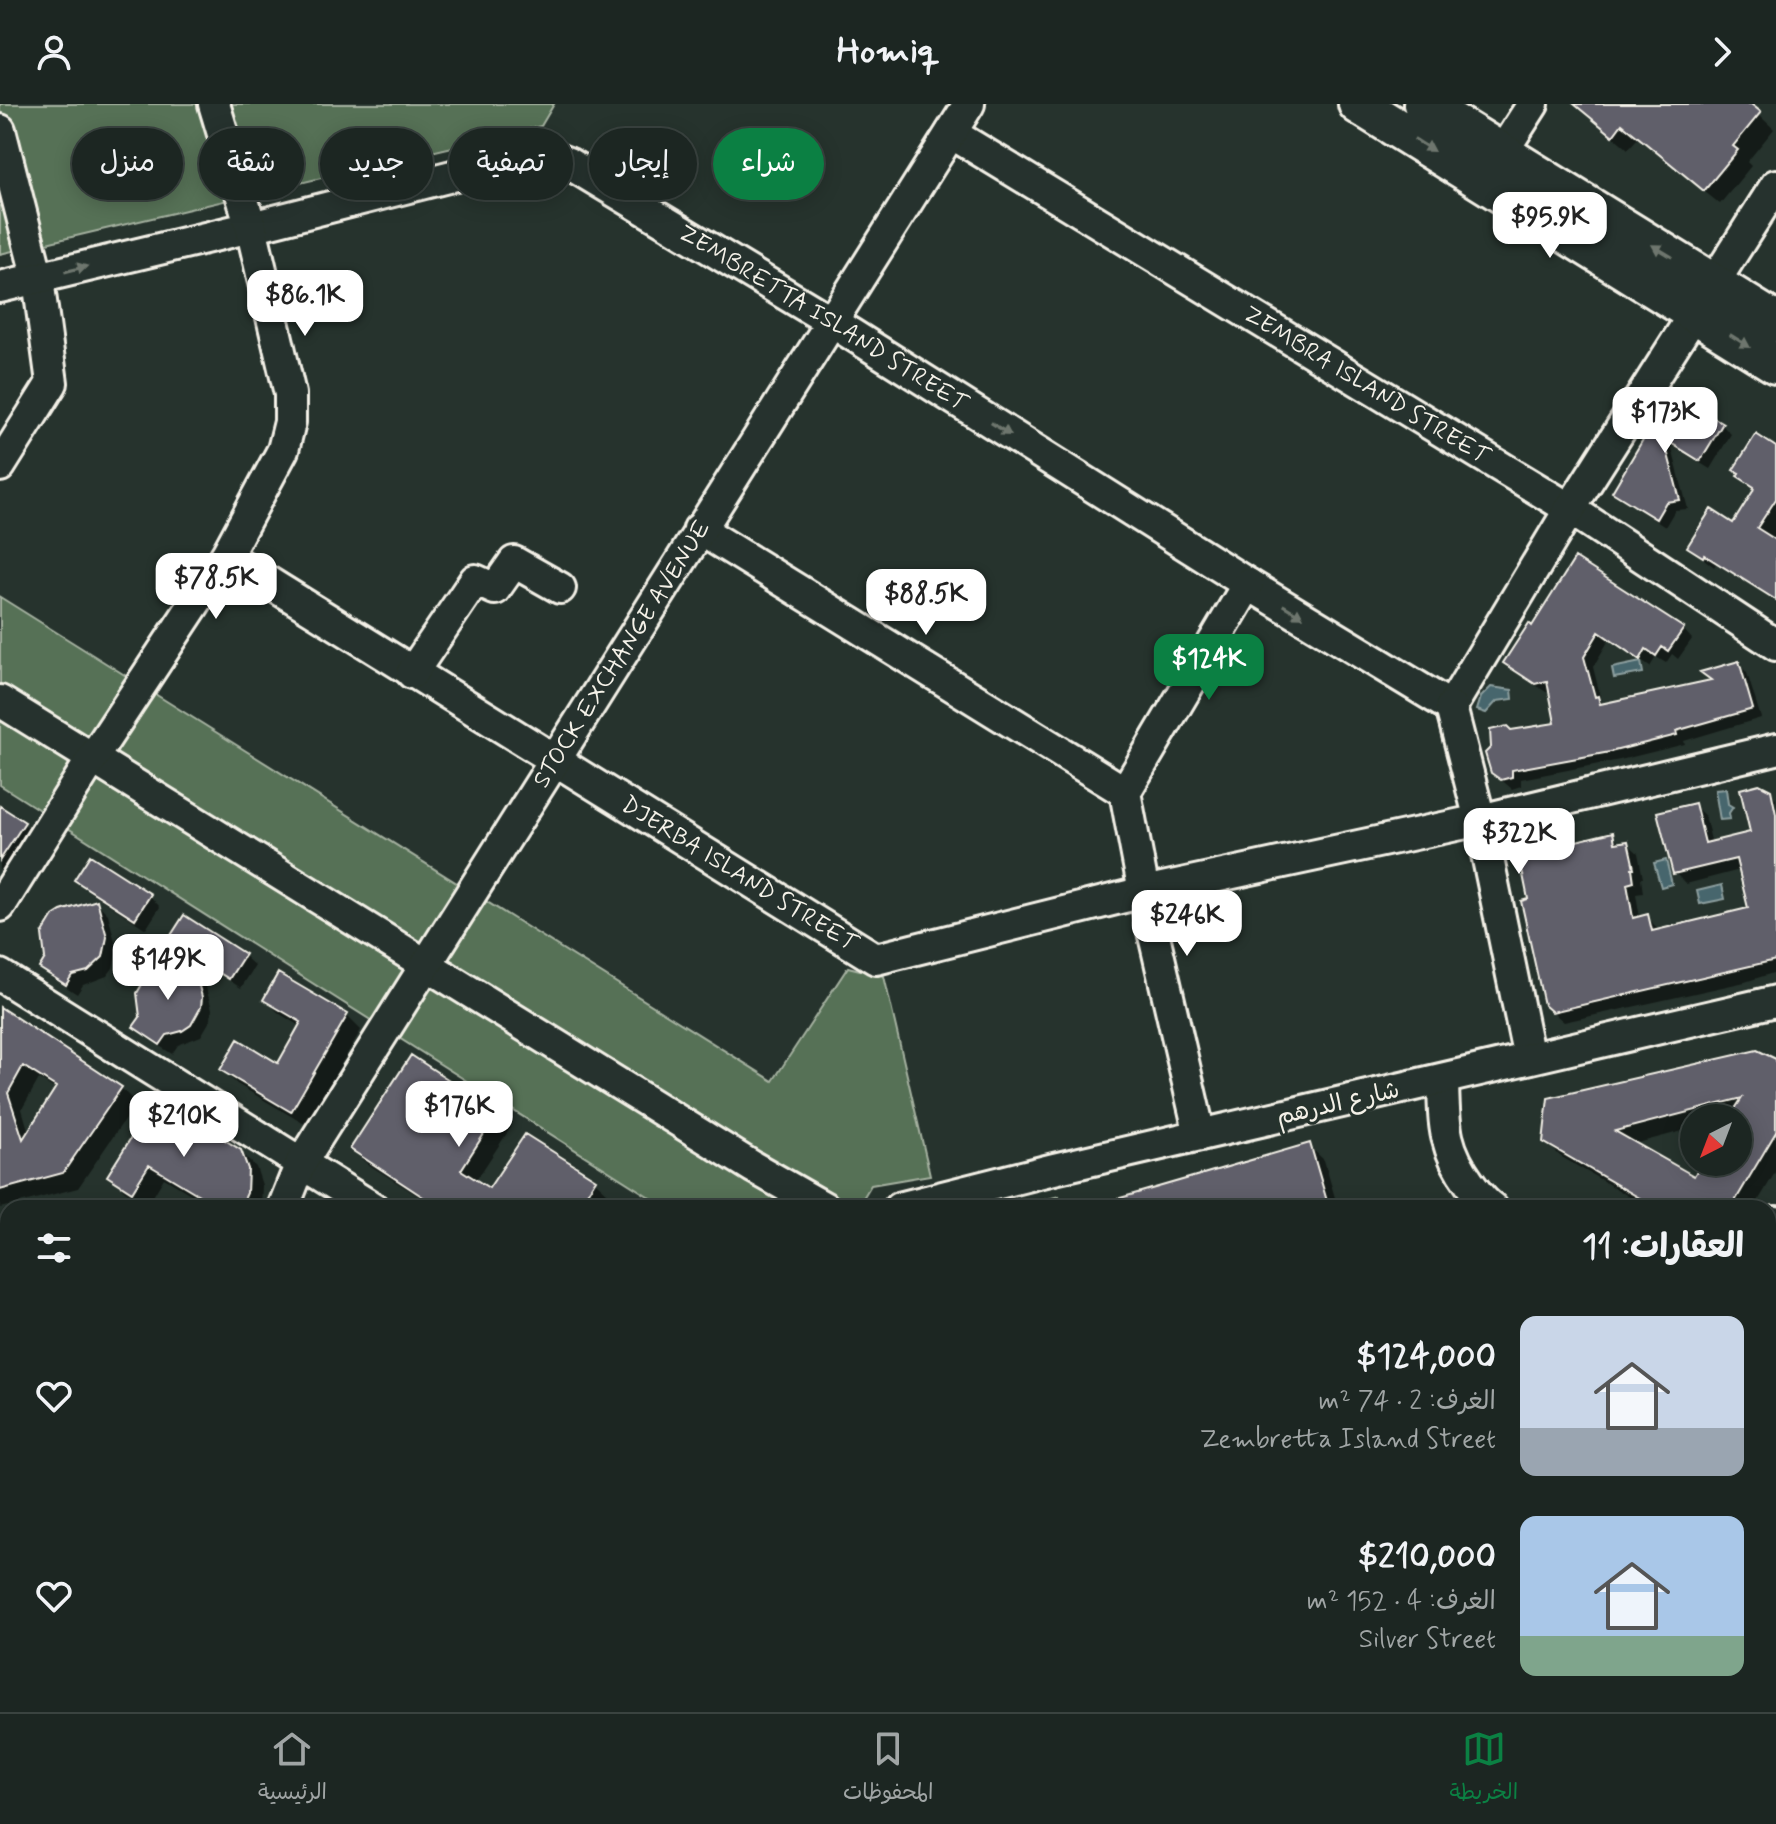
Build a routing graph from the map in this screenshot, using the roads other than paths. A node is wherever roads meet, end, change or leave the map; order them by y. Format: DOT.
graph roads {
  1 [pos="214,104"];
  2 [pos="969,104"];
  3 [pos="1358,104"];
  4 [pos="1423,104"];
  5 [pos="1533,104"];
  6 [pos="0,130"];
  7 [pos="951,133"];
  8 [pos="1501,154"];
  9 [pos="1776,185"];
  10 [pos="251,227"];
  11 [pos="38,279"];
  12 [pos="0,287"];
  13 [pos="1704,298"];
  14 [pos="832,322"];
  15 [pos="1776,322"];
  16 [pos="1776,364"];
  17 [pos="0,466"];
  18 [pos="1570,509"];
  19 [pos="699,529"];
  20 [pos="226,556"];
  21 [pos="1248,584"];
  22 [pos="560,588"];
  23 [pos="1776,645"];
  24 [pos="412,673"];
  25 [pos="0,701"];
  26 [pos="1451,707"];
  27 [pos="1776,749"];
  28 [pos="92,759"];
  29 [pos="553,761"];
  30 [pos="1125,792"];
  31 [pos="1480,820"];
  32 [pos="1144,892"];
  33 [pos="0,906"];
  34 [pos="426,965"];
  35 [pos="0,975"];
  36 [pos="1776,1001"];
  37 [pos="1529,1058"];
  38 [pos="1443,1080"];
  39 [pos="1200,1135"];
  40 [pos="301,1163"];
  41 [pos="286,1200"];
  42 [pos="360,1200"];
  43 [pos="811,1200"];
  44 [pos="949,1200"];
  45 [pos="1483,1200"];
  1 -- 10 [label="street"];
  2 -- 7 [label="street, STOCK EXCHANGE AVENUE"];
  3 -- 13 [label="main road, one-way"];
  4 -- 8 [label="main road"];
  5 -- 8 [label="street"];
  6 -- 11 [label="street"];
  7 -- 14 [label="street, STOCK EXCHANGE AVENUE"];
  7 -- 18 [label="street, ZEMBRA ISLAND STREET"];
  13 -- 8 [label="main road, one-way"];
  9 -- 13 [label="street"];
  11 -- 10 [label="street, ZEMBRETTA ISLAND STREET, one-way"];
  10 -- 14 [label="street, ZEMBRETTA ISLAND STREET"];
  10 -- 20 [label="street"];
  11 -- 12 [label="street, ZEMBRETTA ISLAND STREET"];
  11 -- 17 [label="street"];
  13 -- 15 [label="main road"];
  13 -- 16 [label="main road, one-way"];
  13 -- 18 [label="street"];
  14 -- 19 [label="street, STOCK EXCHANGE AVENUE"];
  14 -- 21 [label="street, ZEMBRETTA ISLAND STREET, one-way"];
  18 -- 23 [label="street, ZEMBRA ISLAND STREET"];
  18 -- 26 [label="street"];
  19 -- 29 [label="street, STOCK EXCHANGE AVENUE"];
  19 -- 30 [label="street"];
  20 -- 24 [label="street, DJERBA ISLAND STREET"];
  20 -- 28 [label="street"];
  21 -- 26 [label="street, ZEMBRETTA ISLAND STREET, one-way"];
  21 -- 30 [label="street"];
  22 -- 24 [label="street"];
  24 -- 29 [label="street, DJERBA ISLAND STREET"];
  25 -- 28 [label="street"];
  26 -- 31 [label="street"];
  27 -- 31 [label="street, DJERBA ISLAND STREET"];
  28 -- 33 [label="street"];
  28 -- 34 [label="street"];
  29 -- 32 [label="street, DJERBA ISLAND STREET"];
  29 -- 34 [label="street, STOCK EXCHANGE AVENUE"];
  30 -- 32 [label="street"];
  31 -- 32 [label="street, DJERBA ISLAND STREET"];
  31 -- 37 [label="street"];
  32 -- 39 [label="street"];
  34 -- 40 [label="street, STOCK EXCHANGE AVENUE"];
  34 -- 43 [label="street"];
  35 -- 40 [label="street"];
  36 -- 37 [label="street, شارع الدرهم"];
  37 -- 38 [label="street, شارع الدرهم"];
  38 -- 39 [label="street, شارع الدرهم"];
  38 -- 45 [label="street"];
  39 -- 44 [label="street, شارع الدرهم"];
  40 -- 41 [label="street, STOCK EXCHANGE AVENUE"];
  40 -- 42 [label="street"];
}
